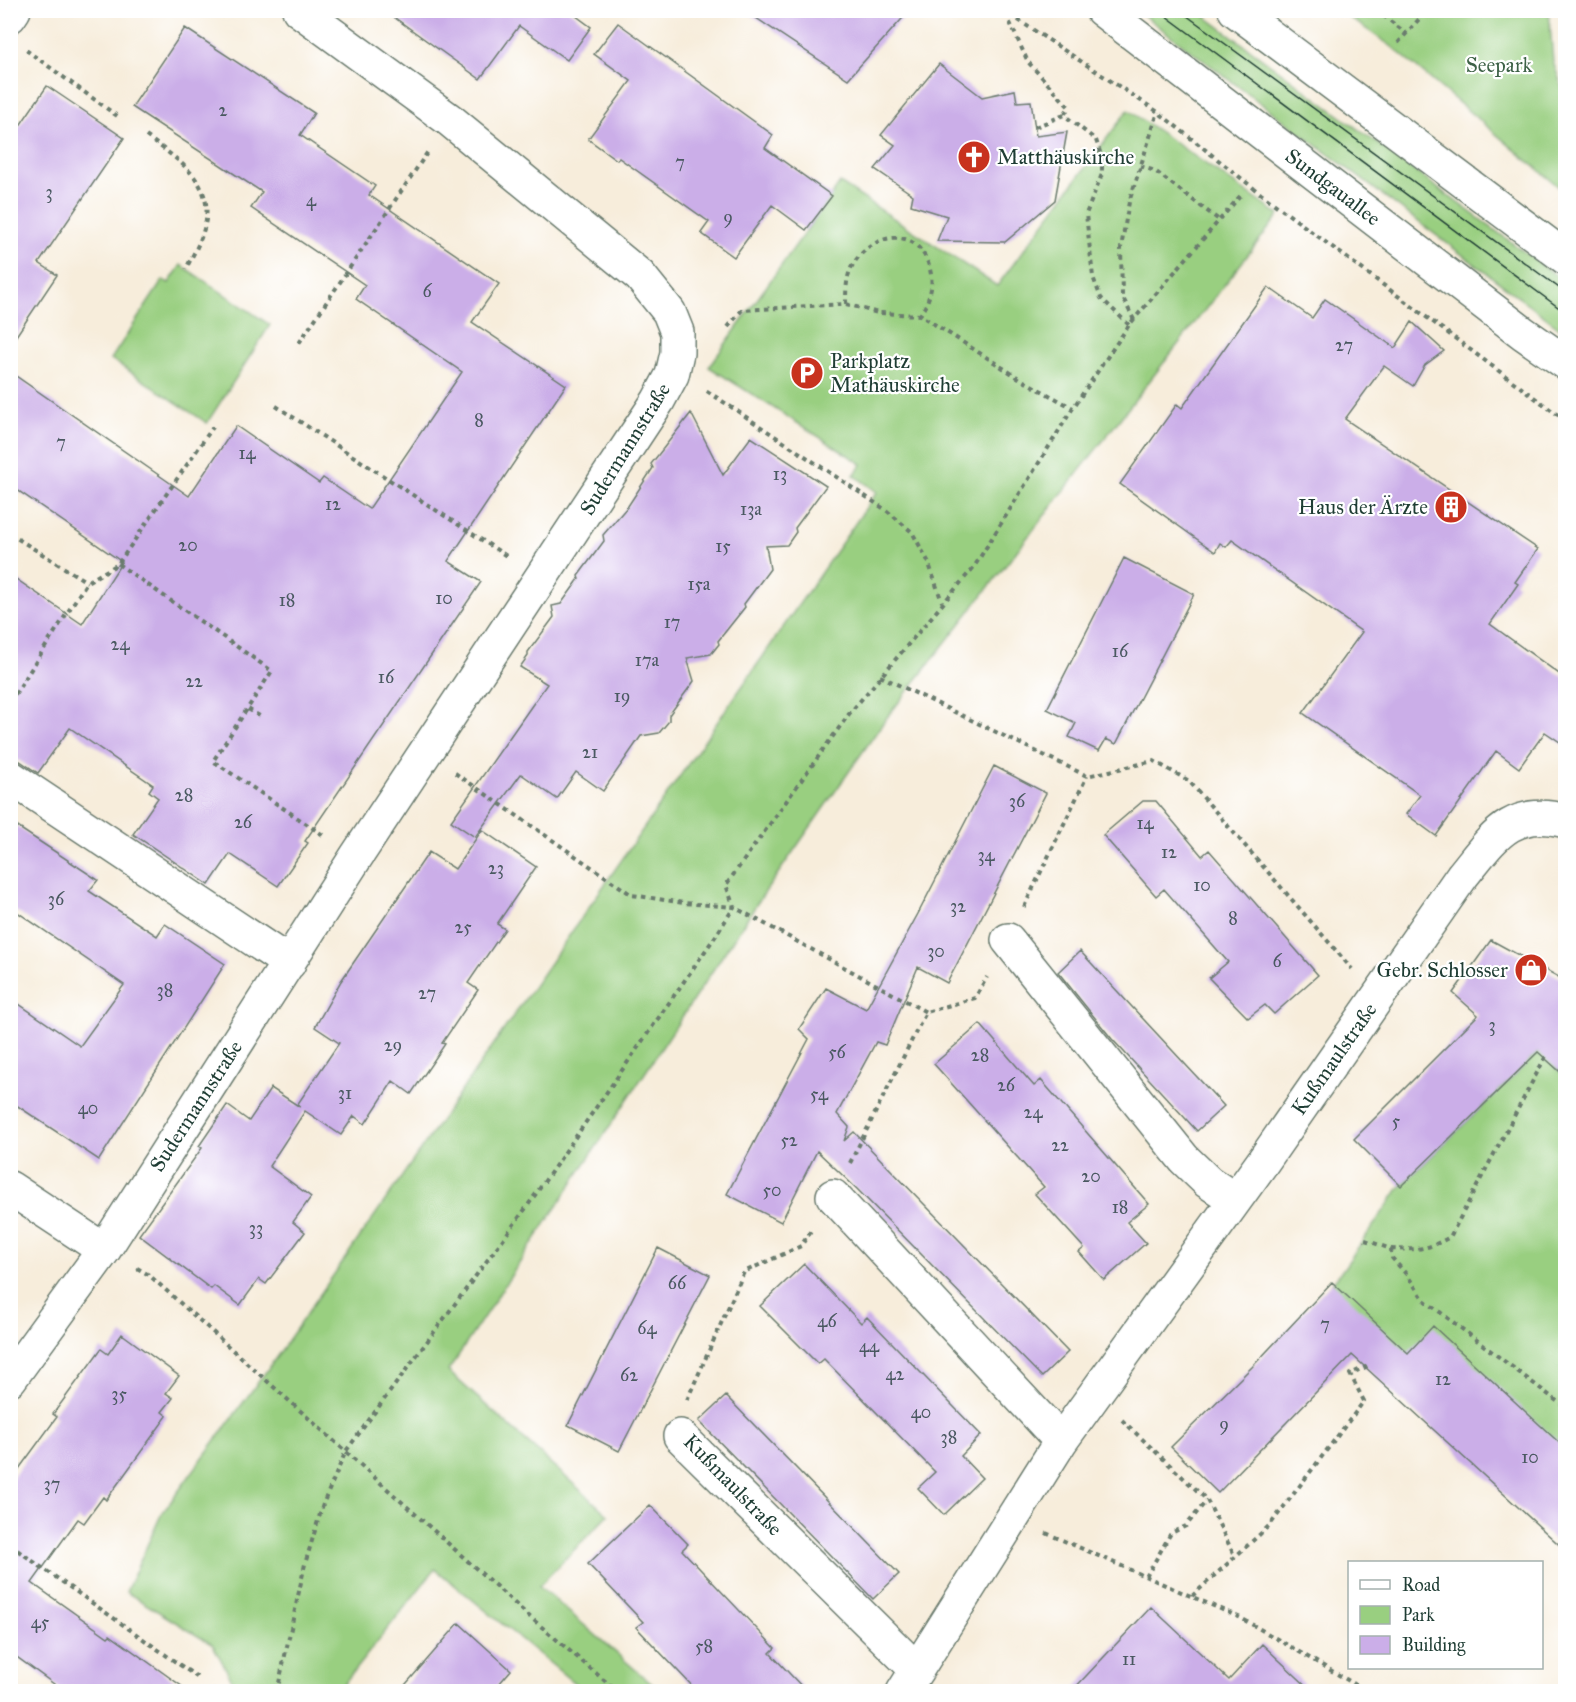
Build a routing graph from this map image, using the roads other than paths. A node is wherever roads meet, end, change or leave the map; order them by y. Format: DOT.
graph roads {
  1 [pos="14,10"];
  2 [pos="299,10"];
  3 [pos="1102,10"];
  4 [pos="1235,10"];
  5 [pos="15,31"];
  6 [pos="1566,258"];
  7 [pos="1566,363"];
  8 [pos="10,777"];
  9 [pos="1566,821"];
  10 [pos="1008,940"];
  11 [pos="289,963"];
  12 [pos="10,1188"];
  13 [pos="833,1196"];
  14 [pos="1234,1199"];
  15 [pos="104,1250"];
  16 [pos="10,1379"];
  17 [pos="680,1436"];
  18 [pos="1061,1441"];
  19 [pos="910,1681"];
  1 -- 5 [label="street"];
  2 -- 11 [label="street, Sudermannstraße"];
  3 -- 7 [label="street, Sundgauallee"];
  4 -- 6 [label="street"];
  8 -- 11 [label="street"];
  9 -- 14 [label="street, Kußmaulstraße"];
  10 -- 14 [label="street"];
  11 -- 15 [label="street, Sudermannstraße"];
  12 -- 15 [label="street"];
  13 -- 18 [label="street"];
  14 -- 18 [label="street, Kußmaulstraße"];
  15 -- 16 [label="street, Sudermannstraße"];
  17 -- 19 [label="street, Kußmaulstraße"];
  18 -- 19 [label="street, Kußmaulstraße"];
}
